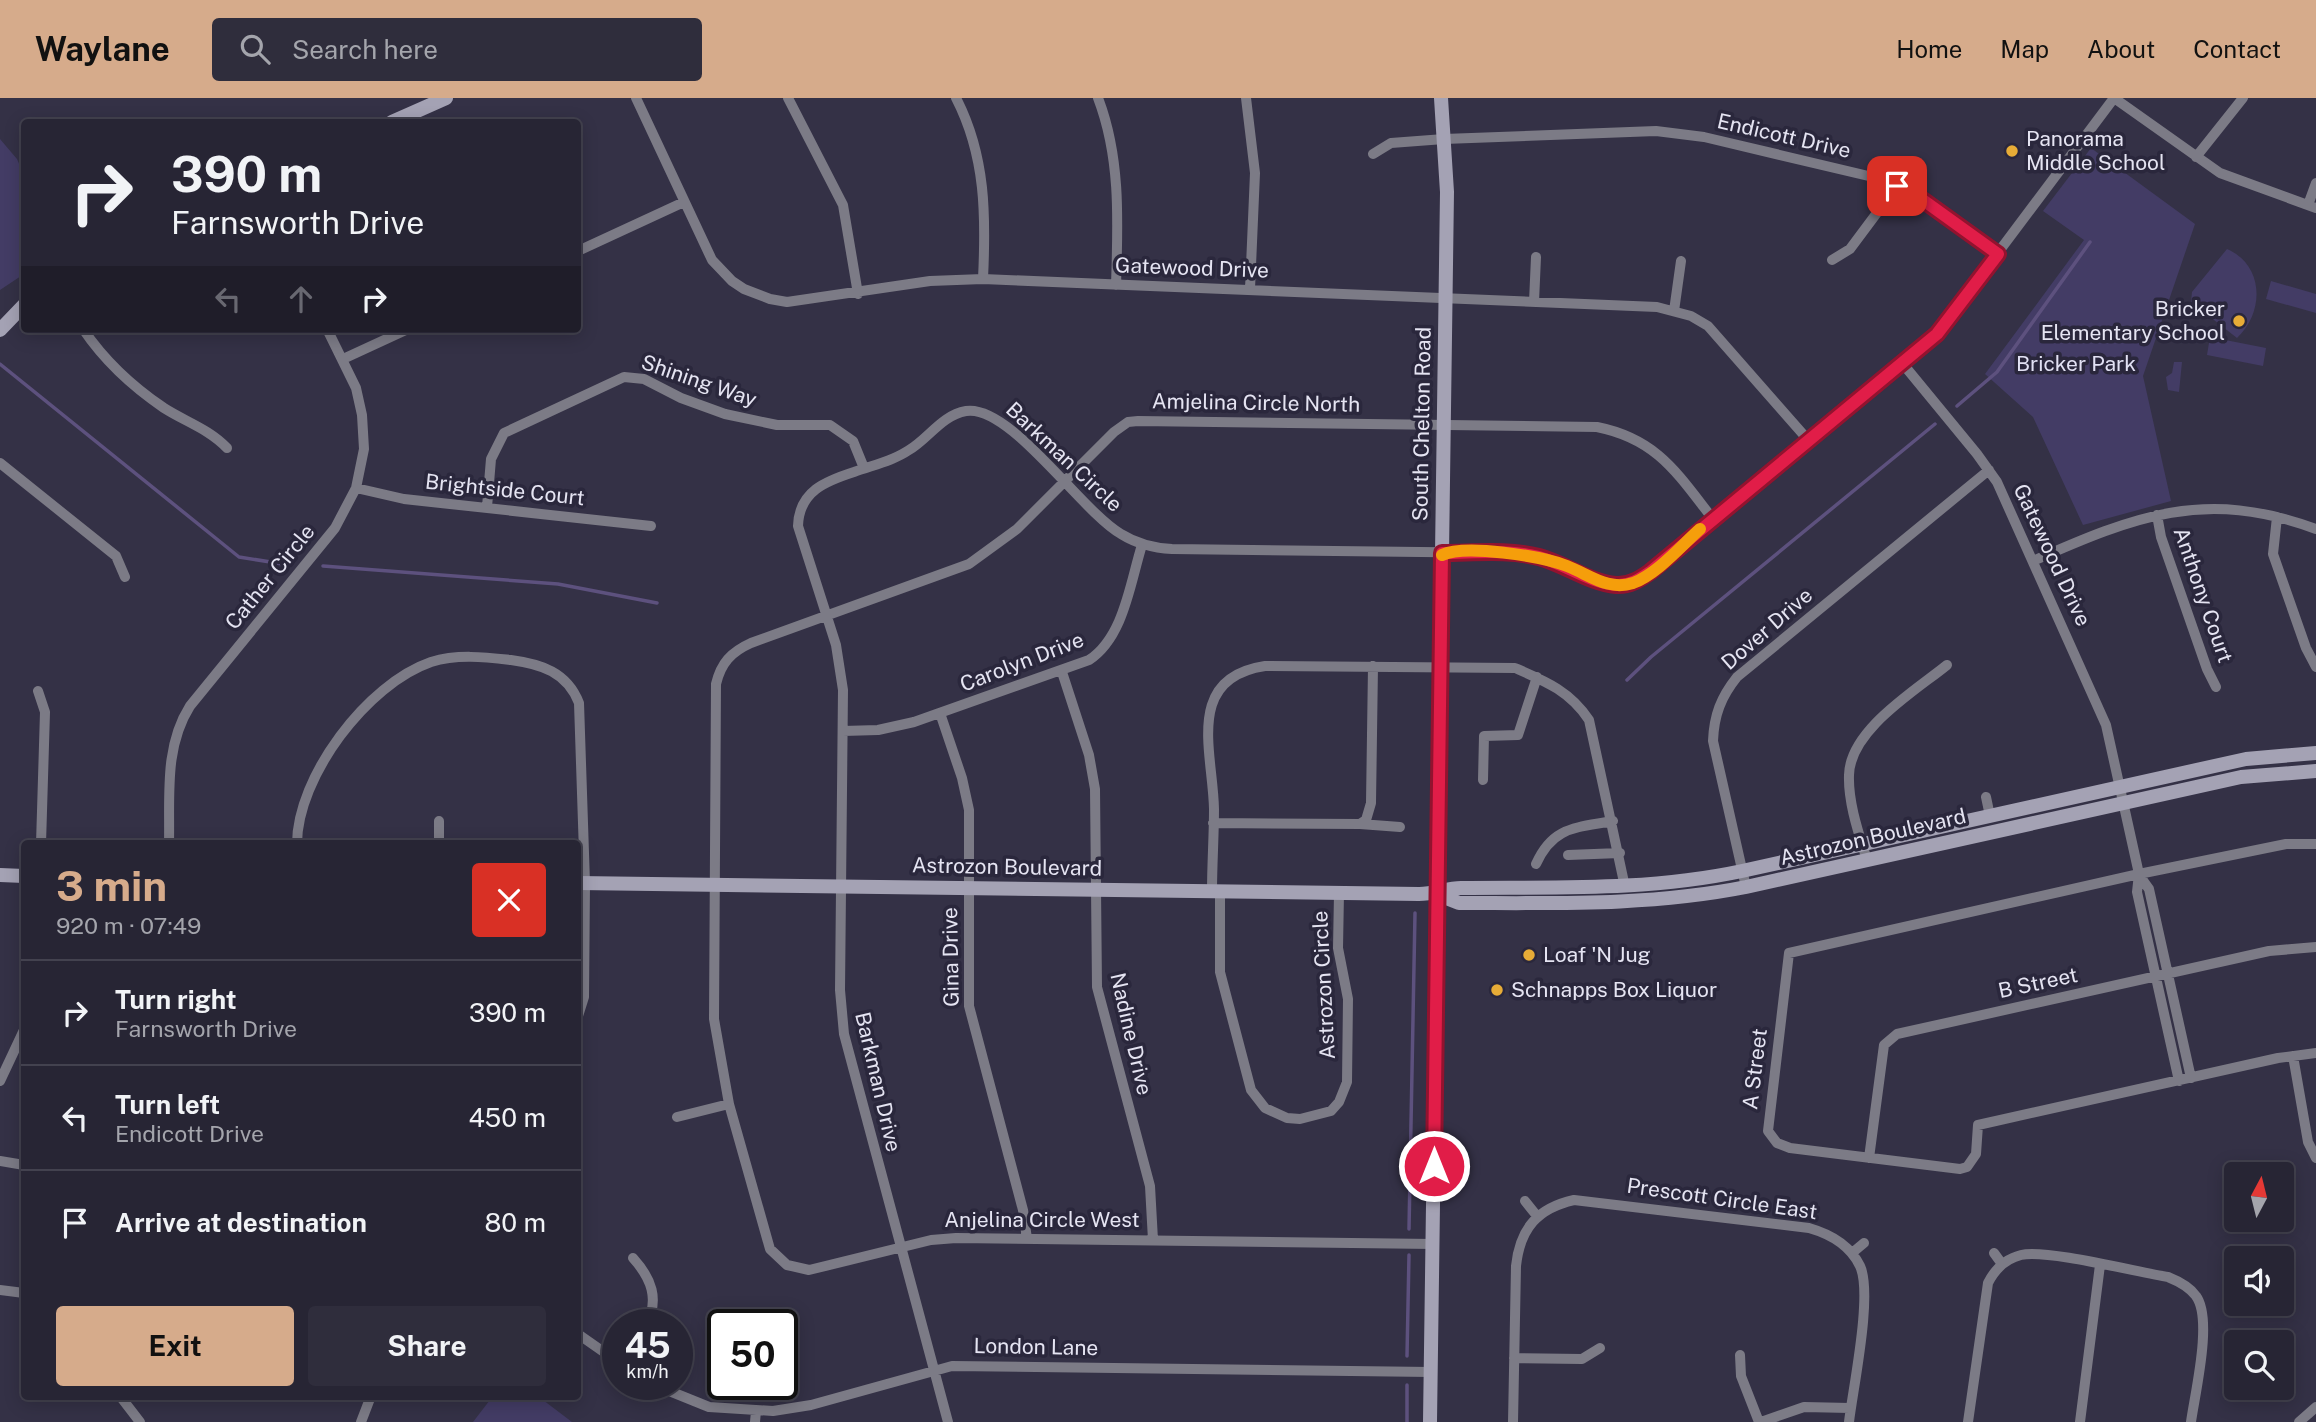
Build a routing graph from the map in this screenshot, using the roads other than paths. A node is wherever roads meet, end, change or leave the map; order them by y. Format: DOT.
graph roads {
  1 [pos="446,98"];
  2 [pos="636,98"];
  3 [pos="788,98"];
  4 [pos="956,98"];
  5 [pos="1098,98"];
  6 [pos="1246,98"];
  7 [pos="1441,98"];
  8 [pos="2115,98"];
  9 [pos="2243,98"];
  10 [pos="399,119"];
  11 [pos="1444,139"];
  12 [pos="1373,154"];
  13 [pos="2196,158"];
  14 [pos="2316,183"];
  15 [pos="1897,186"];
  16 [pos="684,202"];
  17 [pos="2312,206"];
  18 [pos="581,250"];
  19 [pos="1998,254"];
  20 [pos="1536,257"];
  21 [pos="1832,260"];
  22 [pos="1681,261"];
  23 [pos="983,279"];
  24 [pos="1116,285"];
  25 [pos="1251,289"];
  26 [pos="858,294"];
  27 [pos="1444,299"];
  28 [pos="1534,302"];
  29 [pos="21,308"];
  30 [pos="1674,311"];
  31 [pos="0,330"];
  32 [pos="87,333"];
  33 [pos="329,333"];
  34 [pos="399,333"];
  35 [pos="342,359"];
  36 [pos="1903,364"];
  37 [pos="1443,425"];
  38 [pos="1809,441"];
  39 [pos="228,448"];
  40 [pos="0,463"];
  41 [pos="864,468"];
  42 [pos="1989,470"];
  43 [pos="1064,482"];
  44 [pos="356,488"];
  45 [pos="487,507"];
  46 [pos="2157,515"];
  47 [pos="2277,517"];
  48 [pos="1713,519"];
  49 [pos="651,526"];
  50 [pos="2316,529"];
  51 [pos="1142,545"];
  52 [pos="1442,553"];
  53 [pos="2033,561"];
  54 [pos="125,577"];
  55 [pos="825,617"];
  56 [pos="1439,665"];
  57 [pos="1947,665"];
  58 [pos="1373,666"];
  59 [pos="2316,667"];
  60 [pos="1062,672"];
  61 [pos="1537,677"];
  62 [pos="2216,687"];
  63 [pos="38,691"];
  64 [pos="940,713"];
  65 [pos="843,731"];
  66 [pos="2316,753"];
  67 [pos="2316,771"];
  68 [pos="1483,780"];
  69 [pos="2120,787"];
  70 [pos="1986,797"];
  71 [pos="2124,803"];
  72 [pos="1990,816"];
  73 [pos="439,821"];
  74 [pos="1613,821"];
  75 [pos="1213,823"];
  76 [pos="1360,824"];
  77 [pos="1400,827"];
  78 [pos="41,840"];
  79 [pos="169,840"];
  80 [pos="297,840"];
  81 [pos="439,840"];
  82 [pos="581,840"];
  83 [pos="1862,844"];
  84 [pos="2316,844"];
  85 [pos="1620,853"];
  86 [pos="1568,855"];
  87 [pos="1867,860"];
  88 [pos="1536,864"];
  89 [pos="1742,871"];
  90 [pos="2139,874"];
  91 [pos="0,875"];
  92 [pos="21,876"];
  93 [pos="581,883"];
  94 [pos="714,885"];
  95 [pos="841,886"];
  96 [pos="1625,887"];
  97 [pos="1746,887"];
  98 [pos="970,888"];
  99 [pos="1098,889"];
  100 [pos="1216,891"];
  101 [pos="1339,893"];
  102 [pos="1436,894"];
  103 [pos="2316,947"];
  104 [pos="2162,976"];
  105 [pos="581,1006"];
  106 [pos="21,1036"];
  107 [pos="2316,1054"];
  108 [pos="2293,1056"];
  109 [pos="2191,1078"];
  110 [pos="0,1081"];
  111 [pos="2179,1081"];
  112 [pos="729,1104"];
  113 [pos="677,1117"];
  114 [pos="1869,1158"];
  115 [pos="2316,1158"];
  116 [pos="0,1161"];
  117 [pos="21,1165"];
  118 [pos="1525,1201"];
  119 [pos="1537,1216"];
  120 [pos="1027,1239"];
  121 [pos="1153,1240"];
  122 [pos="1864,1243"];
  123 [pos="1434,1244"];
  124 [pos="900,1248"];
  125 [pos="1852,1253"];
  126 [pos="1994,1253"];
  127 [pos="633,1258"];
  128 [pos="2002,1264"];
  129 [pos="2100,1265"];
  130 [pos="0,1290"];
  131 [pos="21,1293"];
  132 [pos="653,1309"];
  133 [pos="581,1336"];
  134 [pos="1600,1348"];
  135 [pos="602,1351"];
  136 [pos="1740,1355"];
  137 [pos="1514,1358"];
  138 [pos="933,1369"];
  139 [pos="1431,1372"];
  140 [pos="123,1400"];
  141 [pos="369,1400"];
  142 [pos="692,1400"];
  143 [pos="2316,1407"];
  144 [pos="1850,1408"];
  145 [pos="756,1417"];
  146 [pos="140,1422"];
  147 [pos="361,1422"];
  148 [pos="948,1422"];
  149 [pos="1430,1422"];
  150 [pos="1513,1422"];
  151 [pos="1760,1422"];
  152 [pos="1849,1422"];
  153 [pos="1969,1422"];
  154 [pos="2080,1422"];
  155 [pos="2191,1422"];
  156 [pos="2299,1422"];
  1 -- 10 [label="main road"];
  2 -- 16 [label="street, Gatewood Drive"];
  3 -- 26 [label="street"];
  4 -- 23 [label="street"];
  5 -- 24 [label="street"];
  6 -- 25 [label="street"];
  7 -- 11 [label="main road, South Chelton Road"];
  8 -- 13 [label="street"];
  8 -- 19 [label="street, Barkman Circle"];
  9 -- 13 [label="street"];
  11 -- 12 [label="street, Endicott Drive"];
  11 -- 15 [label="street, Endicott Drive"];
  11 -- 27 [label="main road, South Chelton Road"];
  13 -- 17 [label="street"];
  14 -- 17 [label="street"];
  15 -- 19 [label="street, Endicott Drive"];
  15 -- 21 [label="street"];
  16 -- 18 [label="street"];
  16 -- 26 [label="street, Gatewood Drive"];
  19 -- 36 [label="street, Barkman Circle"];
  20 -- 28 [label="street"];
  22 -- 30 [label="street"];
  23 -- 24 [label="street, Gatewood Drive"];
  23 -- 26 [label="street, Gatewood Drive"];
  24 -- 25 [label="street, Gatewood Drive"];
  25 -- 27 [label="street, Gatewood Drive"];
  27 -- 28 [label="street, Gatewood Drive"];
  27 -- 37 [label="main road, South Chelton Road"];
  28 -- 30 [label="street, Gatewood Drive"];
  29 -- 31 [label="main road"];
  30 -- 38 [label="street, Gatewood Drive"];
  32 -- 39 [label="street"];
  33 -- 35 [label="street, Cather Circle"];
  34 -- 35 [label="street"];
  35 -- 44 [label="street, Cather Circle"];
  36 -- 38 [label="street, Barkman Circle"];
  36 -- 42 [label="street, Gatewood Drive"];
  37 -- 43 [label="street, Amjelina Circle North"];
  37 -- 48 [label="street, Amjelina Circle North"];
  37 -- 52 [label="main road, South Chelton Road"];
  38 -- 48 [label="street, Barkman Circle"];
  40 -- 54 [label="street"];
  41 -- 43 [label="street, Barkman Circle"];
  41 -- 45 [label="street, Shining Way"];
  41 -- 55 [label="street, Barkman Circle"];
  42 -- 53 [label="street, Gatewood Drive"];
  42 -- 89 [label="street, Dover Drive"];
  43 -- 51 [label="street, Barkman Circle"];
  43 -- 55 [label="street, Amjelina Circle North"];
  44 -- 45 [label="street, Brightside Court"];
  44 -- 79 [label="street, Cather Circle"];
  45 -- 49 [label="street, Brightside Court"];
  46 -- 47 [label="street"];
  46 -- 53 [label="street"];
  46 -- 62 [label="street, Anthony Court"];
  47 -- 50 [label="street"];
  47 -- 59 [label="street"];
  48 -- 52 [label="street, Barkman Circle"];
  51 -- 52 [label="street, Barkman Circle"];
  51 -- 60 [label="street, Carolyn Drive"];
  52 -- 56 [label="main road, South Chelton Road"];
  53 -- 69 [label="street, Gatewood Drive"];
  55 -- 65 [label="street, Barkman Drive"];
  55 -- 94 [label="street, Anjelina Circle West"];
  56 -- 58 [label="street, Astrozon Circle"];
  56 -- 61 [label="street, Astrozon Circle"];
  56 -- 102 [label="main road, South Chelton Road"];
  57 -- 83 [label="street"];
  58 -- 75 [label="street, Astrozon Circle"];
  58 -- 76 [label="street"];
  60 -- 64 [label="street, Carolyn Drive"];
  60 -- 99 [label="street, Nadine Drive"];
  61 -- 68 [label="street"];
  61 -- 74 [label="street, Astrozon Circle"];
  63 -- 78 [label="street"];
  64 -- 65 [label="street, Carolyn Drive"];
  64 -- 98 [label="street, Gina Drive"];
  65 -- 95 [label="street, Barkman Drive"];
  66 -- 69 [label="main road, Astrozon Boulevard"];
  67 -- 71 [label="main road, Astrozon Boulevard"];
  69 -- 71 [label="street, Gatewood Drive"];
  69 -- 72 [label="main road, Astrozon Boulevard"];
  70 -- 72 [label="street"];
  71 -- 87 [label="main road, Astrozon Boulevard"];
  71 -- 90 [label="street, Gatewood Drive"];
  72 -- 83 [label="main road, Astrozon Boulevard"];
  73 -- 81 [label="street"];
  74 -- 85 [label="street, Astrozon Circle"];
  74 -- 88 [label="street"];
  75 -- 76 [label="street"];
  75 -- 100 [label="street, Astrozon Circle"];
  76 -- 77 [label="street"];
  80 -- 82 [label="street"];
  83 -- 87 [label="street"];
  83 -- 89 [label="main road, Astrozon Boulevard"];
  84 -- 90 [label="street, A Street"];
  85 -- 86 [label="street"];
  85 -- 96 [label="street, Astrozon Circle"];
  87 -- 97 [label="main road, Astrozon Boulevard"];
  89 -- 96 [label="main road, Astrozon Boulevard"];
  89 -- 97 [label="street, Dover Drive"];
  90 -- 104 [label="street, Gatewood Drive"];
  90 -- 114 [label="street, A Street"];
  91 -- 92 [label="main road"];
  93 -- 94 [label="main road, Astrozon Boulevard"];
  93 -- 105 [label="street"];
  94 -- 95 [label="main road, Astrozon Boulevard"];
  94 -- 112 [label="street, Anjelina Circle West"];
  95 -- 98 [label="main road, Astrozon Boulevard"];
  95 -- 124 [label="street, Barkman Drive"];
  96 -- 102 [label="main road, Astrozon Boulevard"];
  97 -- 102 [label="main road, Astrozon Boulevard"];
  98 -- 99 [label="main road, Astrozon Boulevard"];
  98 -- 120 [label="street, Gina Drive"];
  99 -- 100 [label="main road, Astrozon Boulevard"];
  99 -- 121 [label="street, Nadine Drive"];
  100 -- 101 [label="main road, Astrozon Boulevard"];
  100 -- 101 [label="street, Astrozon Circle"];
  101 -- 102 [label="main road, Astrozon Boulevard"];
  102 -- 123 [label="main road, South Chelton Road"];
  103 -- 104 [label="street, B Street"];
  104 -- 109 [label="street"];
  104 -- 111 [label="street"];
  104 -- 114 [label="street, B Street"];
  106 -- 110 [label="street"];
  107 -- 108 [label="street, A Street"];
  108 -- 109 [label="street, A Street"];
  108 -- 115 [label="street"];
  109 -- 111 [label="street, A Street"];
  111 -- 114 [label="street, A Street"];
  112 -- 113 [label="street"];
  112 -- 124 [label="street, Anjelina Circle West"];
  116 -- 117 [label="street"];
  118 -- 119 [label="street"];
  119 -- 125 [label="street, Prescott Circle East"];
  119 -- 137 [label="street"];
  120 -- 121 [label="street, Anjelina Circle West"];
  120 -- 124 [label="street, Anjelina Circle West"];
  121 -- 123 [label="street, Anjelina Circle West"];
  122 -- 125 [label="street"];
  123 -- 139 [label="main road, South Chelton Road"];
  124 -- 138 [label="street, Barkman Drive"];
  125 -- 144 [label="street"];
  126 -- 128 [label="street"];
  127 -- 132 [label="street"];
  128 -- 129 [label="street"];
  128 -- 153 [label="street"];
  129 -- 154 [label="street"];
  129 -- 155 [label="street"];
  130 -- 131 [label="street"];
  133 -- 135 [label="street"];
  134 -- 137 [label="street"];
  136 -- 151 [label="street"];
  137 -- 150 [label="street"];
  138 -- 139 [label="street, London Lane"];
  138 -- 145 [label="street, London Lane"];
  138 -- 148 [label="street, Barkman Drive"];
  139 -- 149 [label="main road, South Chelton Road"];
  140 -- 146 [label="street"];
  141 -- 147 [label="street"];
  142 -- 145 [label="street, London Lane"];
  143 -- 156 [label="street"];
  144 -- 151 [label="street"];
  144 -- 152 [label="street"];
}
